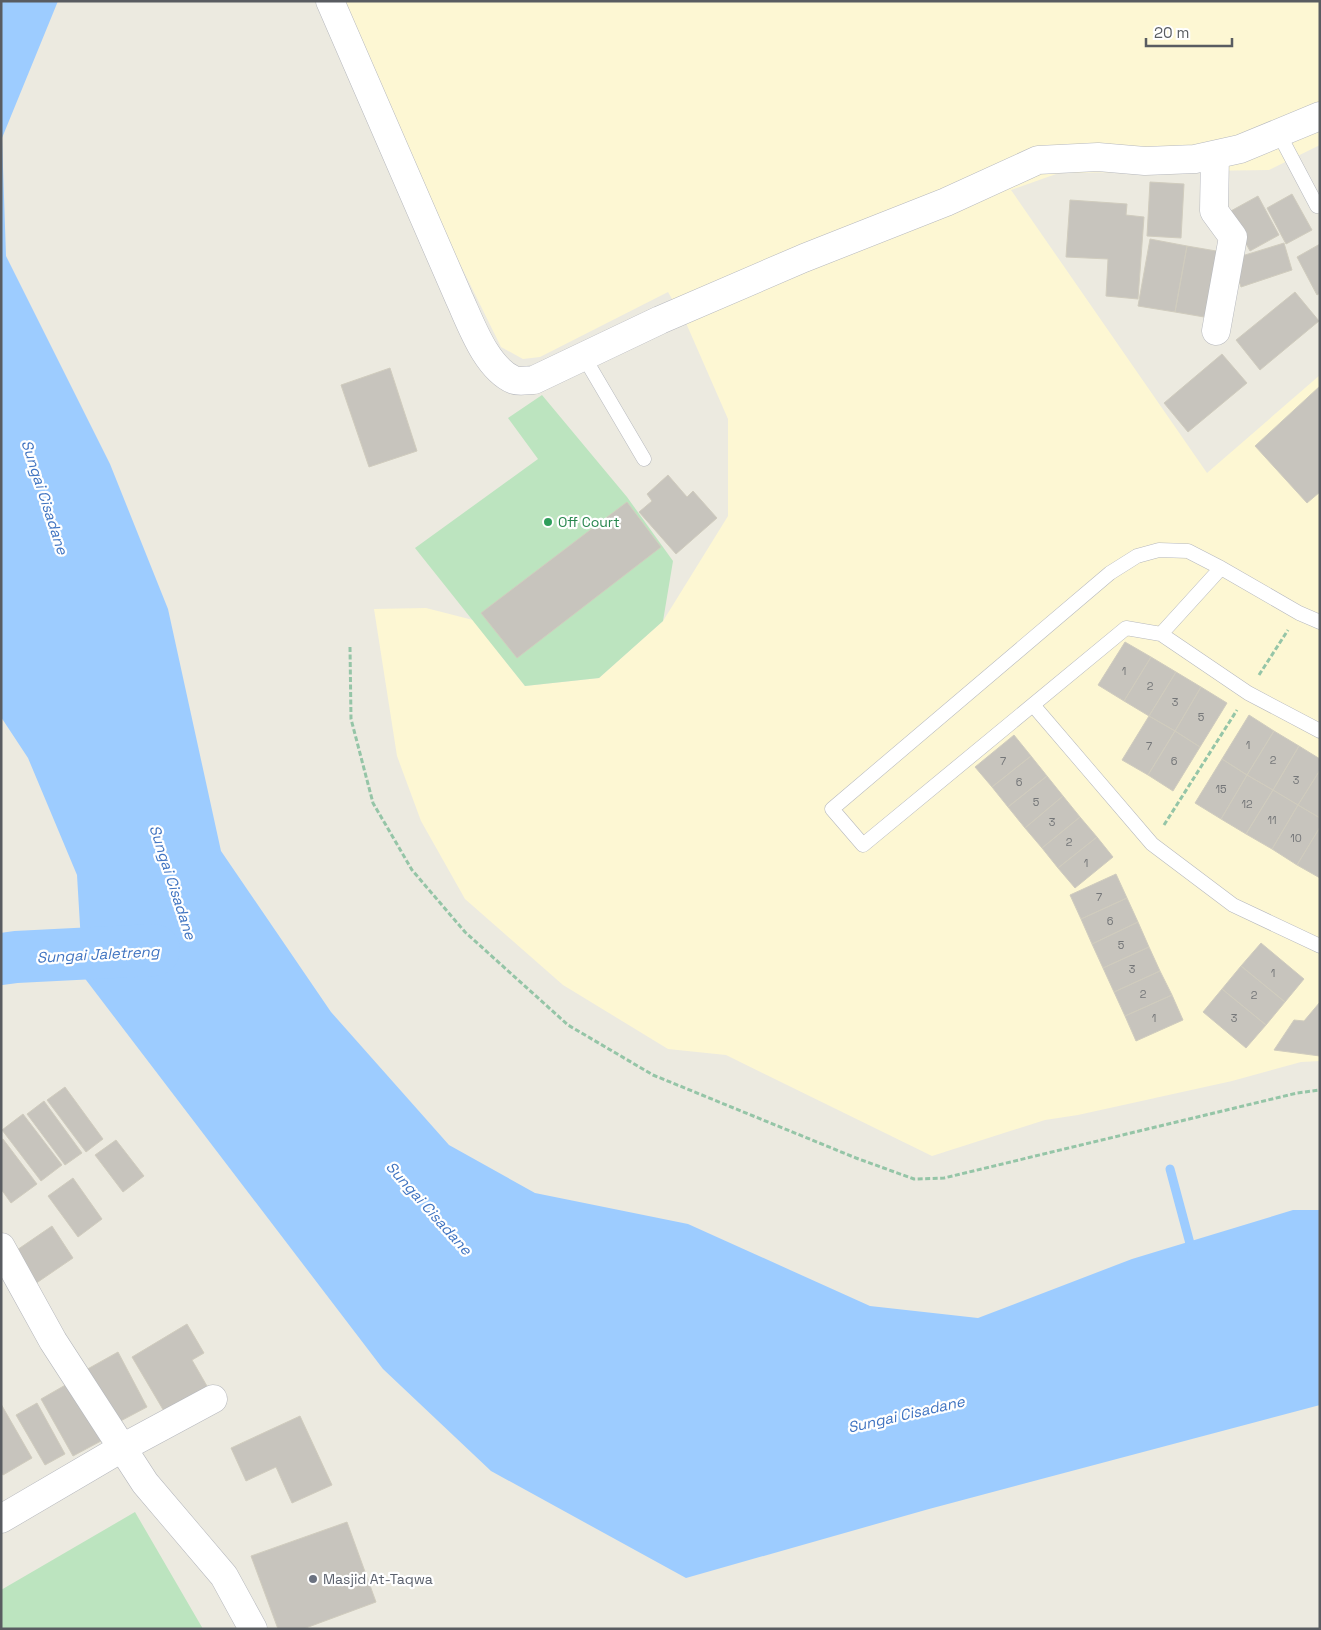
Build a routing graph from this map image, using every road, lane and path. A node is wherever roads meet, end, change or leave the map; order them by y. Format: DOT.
graph roads {
  1 [pos="330,1"];
  2 [pos="1320,116"];
  3 [pos="1279,134"];
  4 [pos="1215,155"];
  5 [pos="1320,205"];
  6 [pos="1216,331"];
  7 [pos="584,357"];
  8 [pos="644,459"];
  9 [pos="1222,568"];
  10 [pos="1300,613"];
  11 [pos="1320,622"];
  12 [pos="1160,634"];
  13 [pos="350,647"];
  14 [pos="1248,693"];
  15 [pos="1033,705"];
  16 [pos="1320,731"];
  17 [pos="1152,844"];
  18 [pos="1320,946"];
  19 [pos="1320,1090"];
  20 [pos="1,1246"];
  21 [pos="213,1399"];
  22 [pos="122,1448"];
  23 [pos="5,1509"];
  24 [pos="253,1629"];
  1 -- 7 [label="street"];
  2 -- 3 [label="street"];
  3 -- 4 [label="street"];
  3 -- 5 [label="lane"];
  4 -- 6 [label="street"];
  4 -- 7 [label="street"];
  7 -- 8 [label="lane"];
  9 -- 10 [label="lane"];
  9 -- 12 [label="lane"];
  9 -- 15 [label="lane"];
  10 -- 11 [label="lane"];
  10 -- 14 [label="path"];
  12 -- 14 [label="lane"];
  12 -- 15 [label="lane"];
  13 -- 19 [label="path"];
  14 -- 16 [label="lane"];
  14 -- 17 [label="path"];
  15 -- 17 [label="lane"];
  17 -- 18 [label="lane"];
  20 -- 22 [label="street"];
  21 -- 22 [label="street"];
  22 -- 23 [label="street"];
  22 -- 24 [label="street"];
}
